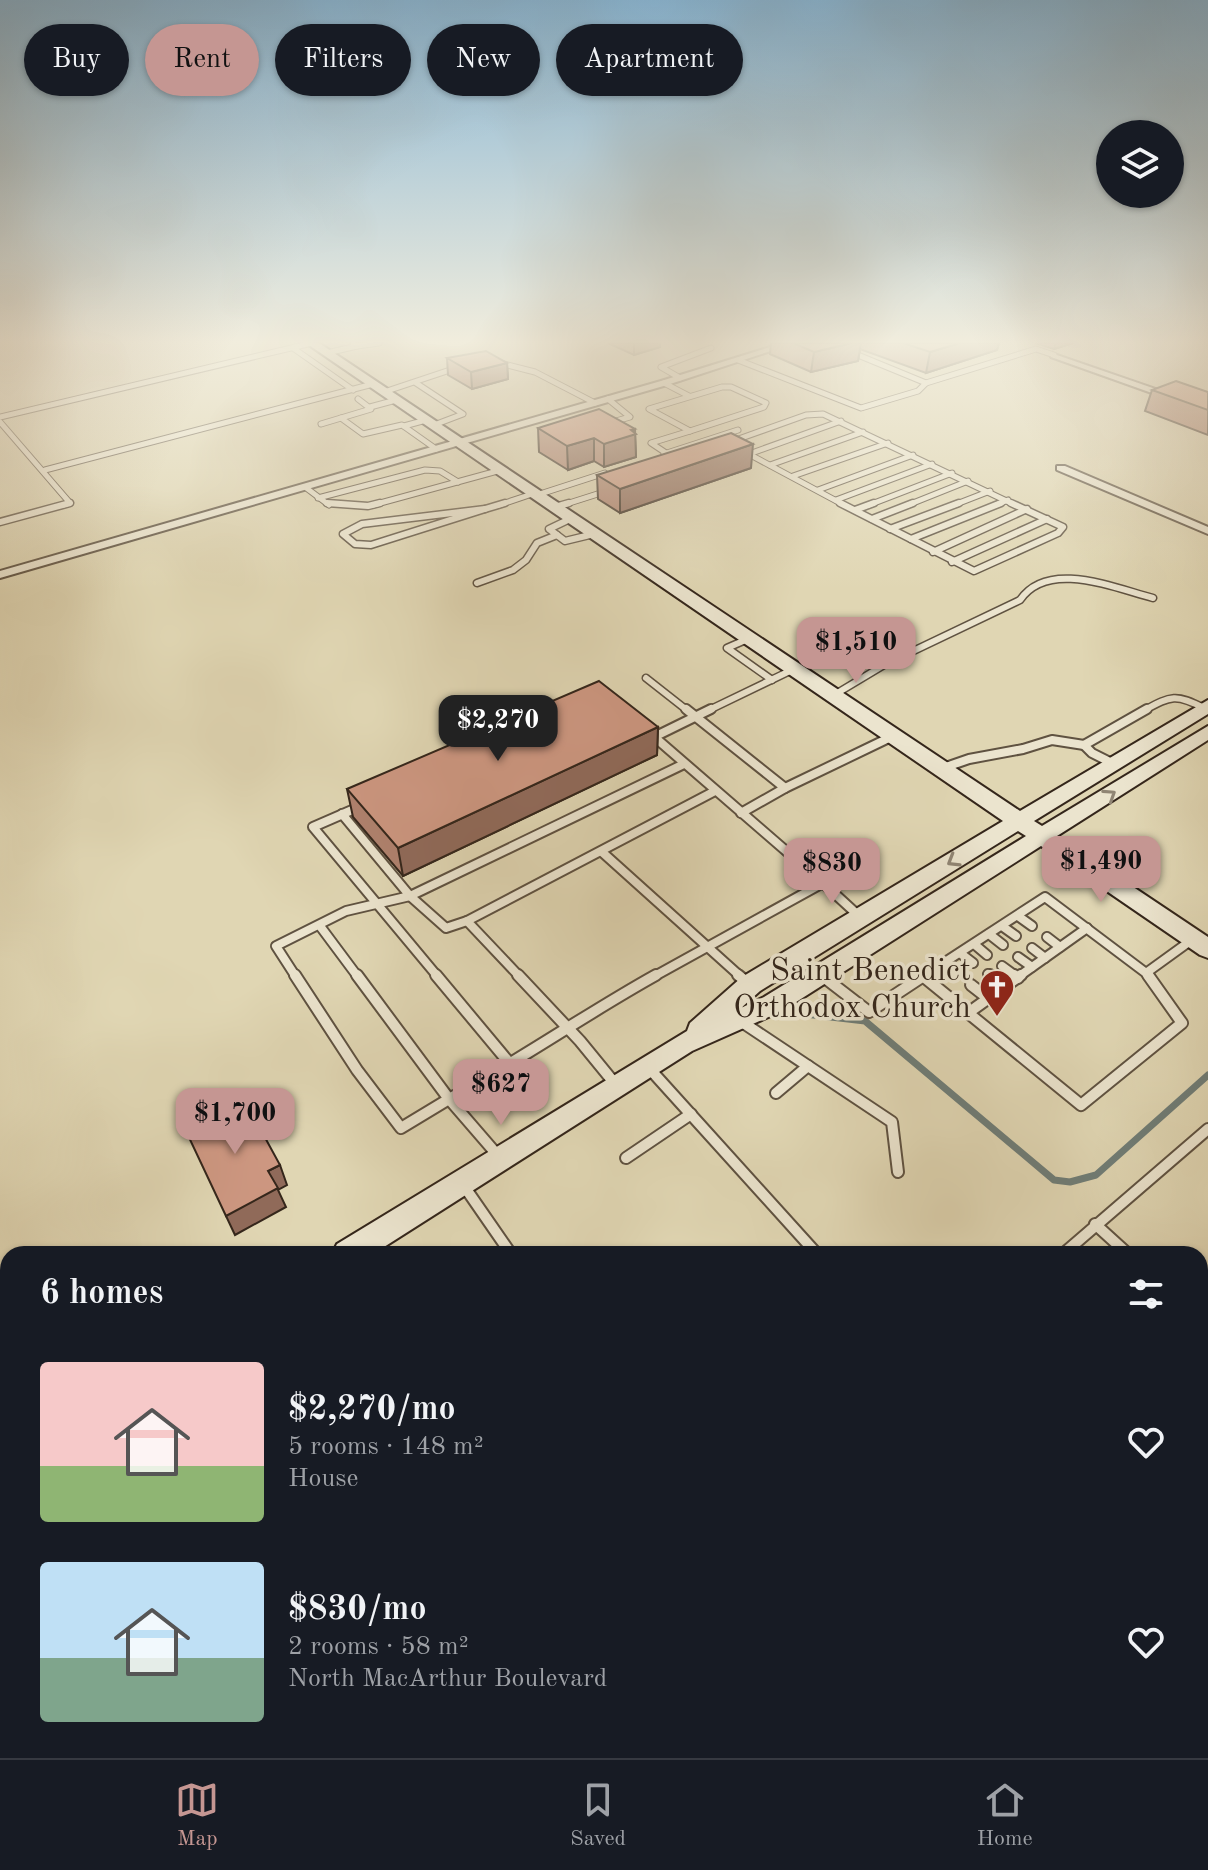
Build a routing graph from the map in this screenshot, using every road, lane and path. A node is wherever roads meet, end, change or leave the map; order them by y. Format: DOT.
graph roads {
  1 [pos="5,425"];
  2 [pos="218,425"];
  3 [pos="351,425"];
  4 [pos="412,425"];
  5 [pos="433,425"];
  6 [pos="518,425"];
  7 [pos="679,425"];
  8 [pos="708,425"];
  9 [pos="780,425"];
  10 [pos="830,425"];
  11 [pos="850,425"];
  12 [pos="404,426"];
  13 [pos="738,430"];
  14 [pos="690,431"];
  15 [pos="864,431"];
  16 [pos="459,442"];
  17 [pos="888,443"];
  18 [pos="436,449"];
  19 [pos="666,453"];
  20 [pos="749,454"];
  21 [pos="913,455"];
  22 [pos="652,458"];
  23 [pos="932,464"];
  24 [pos="770,465"];
  25 [pos="1061,468"];
  26 [pos="45,470"];
  27 [pos="501,470"];
  28 [pos="609,472"];
  29 [pos="952,473"];
  30 [pos="793,476"];
  31 [pos="968,481"];
  32 [pos="458,482"];
  33 [pos="305,487"];
  34 [pos="609,490"];
  35 [pos="818,490"];
  36 [pos="990,491"];
  37 [pos="536,494"];
  38 [pos="318,498"];
  39 [pos="836,500"];
  40 [pos="1008,500"];
  41 [pos="555,507"];
  42 [pos="486,509"];
  43 [pos="1027,509"];
  44 [pos="855,510"];
  45 [pos="572,518"];
  46 [pos="872,519"];
  47 [pos="1047,519"];
  48 [pos="0,522"];
  49 [pos="890,529"];
  50 [pos="1208,531"];
  51 [pos="594,534"];
  52 [pos="557,535"];
  53 [pos="911,539"];
  54 [pos="933,552"];
  55 [pos="952,562"];
  56 [pos="0,575"];
  57 [pos="477,583"];
  58 [pos="1153,598"];
  59 [pos="750,638"];
  60 [pos="795,669"];
  61 [pos="646,678"];
  62 [pos="772,680"];
  63 [pos="834,695"];
  64 [pos="1206,707"];
  65 [pos="698,716"];
  66 [pos="644,729"];
  67 [pos="1208,732"];
  68 [pos="893,736"];
  69 [pos="654,737"];
  70 [pos="1084,745"];
  71 [pos="1112,763"];
  72 [pos="684,764"];
  73 [pos="942,768"];
  74 [pos="785,788"];
  75 [pos="715,791"];
  76 [pos="371,801"];
  77 [pos="741,813"];
  78 [pos="342,814"];
  79 [pos="1019,820"];
  80 [pos="1044,837"];
  81 [pos="602,852"];
  82 [pos="823,883"];
  83 [pos="410,896"];
  84 [pos="379,904"];
  85 [pos="1018,916"];
  86 [pos="860,917"];
  87 [pos="467,921"];
  88 [pos="320,926"];
  89 [pos="1002,926"];
  90 [pos="1032,926"];
  91 [pos="1087,928"];
  92 [pos="989,934"];
  93 [pos="1016,936"];
  94 [pos="1047,937"];
  95 [pos="974,944"];
  96 [pos="1201,944"];
  97 [pos="1003,945"];
  98 [pos="1060,947"];
  99 [pos="705,948"];
  100 [pos="1032,948"];
  101 [pos="960,953"];
  102 [pos="987,955"];
  103 [pos="1018,957"];
  104 [pos="1045,958"];
  105 [pos="944,963"];
  106 [pos="973,963"];
  107 [pos="1002,966"];
  108 [pos="1032,967"];
  109 [pos="1146,973"];
  110 [pos="821,974"];
  111 [pos="957,974"];
  112 [pos="988,974"];
  113 [pos="924,977"];
  114 [pos="1018,978"];
  115 [pos="750,985"];
  116 [pos="971,985"];
  117 [pos="1004,987"];
  118 [pos="989,999"];
  119 [pos="968,1013"];
  120 [pos="738,1019"];
  121 [pos="565,1027"];
  122 [pos="683,1044"];
  123 [pos="511,1065"];
  124 [pos="648,1066"];
  125 [pos="808,1066"];
  126 [pos="617,1085"];
  127 [pos="776,1093"];
  128 [pos="449,1099"];
  129 [pos="691,1114"];
  130 [pos="1208,1129"];
  131 [pos="500,1158"];
  132 [pos="626,1158"];
  133 [pos="898,1172"];
  134 [pos="462,1183"];
  135 [pos="1095,1224"];
  136 [pos="360,1246"];
  137 [pos="505,1246"];
  138 [pos="810,1246"];
  139 [pos="1072,1246"];
  140 [pos="1119,1246"];
  1 -- 26 [label="lane"];
  2 -- 26 [label="lane"];
  3 -- 12 [label="lane"];
  4 -- 12 [label="lane"];
  5 -- 16 [label="main road"];
  6 -- 16 [label="street"];
  7 -- 14 [label="lane"];
  8 -- 14 [label="lane"];
  9 -- 20 [label="lane"];
  10 -- 20 [label="lane"];
  11 -- 15 [label="lane"];
  12 -- 18 [label="lane"];
  13 -- 19 [label="lane"];
  14 -- 19 [label="lane"];
  15 -- 17 [label="lane"];
  15 -- 24 [label="lane"];
  16 -- 18 [label="street"];
  16 -- 27 [label="main road"];
  17 -- 21 [label="lane"];
  17 -- 30 [label="lane"];
  18 -- 33 [label="street"];
  19 -- 22 [label="lane"];
  20 -- 24 [label="lane"];
  21 -- 23 [label="lane"];
  21 -- 35 [label="lane"];
  23 -- 29 [label="lane"];
  23 -- 39 [label="lane"];
  24 -- 30 [label="lane"];
  25 -- 50 [label="street"];
  26 -- 48 [label="lane"];
  27 -- 32 [label="lane"];
  27 -- 37 [label="main road"];
  28 -- 37 [label="lane"];
  29 -- 31 [label="lane"];
  29 -- 44 [label="lane"];
  30 -- 35 [label="lane"];
  31 -- 36 [label="lane"];
  31 -- 46 [label="lane"];
  32 -- 38 [label="lane"];
  32 -- 38 [label="lane"];
  33 -- 38 [label="lane"];
  33 -- 56 [label="street"];
  34 -- 41 [label="lane"];
  35 -- 39 [label="lane"];
  36 -- 40 [label="lane"];
  36 -- 49 [label="lane"];
  37 -- 41 [label="main road"];
  37 -- 42 [label="lane"];
  39 -- 44 [label="lane"];
  40 -- 43 [label="lane"];
  40 -- 53 [label="lane"];
  41 -- 45 [label="main road"];
  42 -- 42 [label="lane"];
  43 -- 47 [label="lane"];
  43 -- 54 [label="lane"];
  44 -- 46 [label="lane"];
  45 -- 51 [label="main road"];
  45 -- 52 [label="lane"];
  46 -- 49 [label="lane"];
  47 -- 55 [label="lane"];
  47 -- 55 [label="lane"];
  49 -- 53 [label="lane"];
  51 -- 52 [label="lane"];
  51 -- 59 [label="main road"];
  52 -- 57 [label="lane"];
  53 -- 54 [label="lane"];
  54 -- 55 [label="lane"];
  58 -- 63 [label="lane"];
  59 -- 60 [label="main road"];
  59 -- 62 [label="lane"];
  60 -- 62 [label="lane"];
  60 -- 63 [label="main road"];
  61 -- 65 [label="lane"];
  62 -- 65 [label="lane"];
  63 -- 68 [label="main road"];
  64 -- 70 [label="lane"];
  64 -- 71 [label="main road"];
  65 -- 69 [label="lane"];
  65 -- 74 [label="lane"];
  66 -- 69 [label="lane"];
  80 -- 67 [label="main road, one-way"];
  68 -- 73 [label="main road"];
  68 -- 74 [label="lane"];
  69 -- 72 [label="lane"];
  70 -- 71 [label="lane"];
  70 -- 73 [label="lane"];
  71 -- 79 [label="main road"];
  72 -- 75 [label="lane"];
  72 -- 83 [label="lane"];
  73 -- 79 [label="main road"];
  74 -- 77 [label="lane"];
  75 -- 77 [label="lane"];
  75 -- 81 [label="lane"];
  76 -- 78 [label="lane"];
  77 -- 82 [label="lane"];
  78 -- 83 [label="lane"];
  78 -- 84 [label="lane"];
  79 -- 80 [label="main road"];
  79 -- 86 [label="main road, one-way"];
  80 -- 96 [label="main road"];
  80 -- 110 [label="main road"];
  81 -- 87 [label="lane"];
  81 -- 99 [label="lane"];
  82 -- 86 [label="lane"];
  82 -- 99 [label="lane"];
  83 -- 84 [label="lane"];
  83 -- 87 [label="lane"];
  84 -- 88 [label="lane"];
  84 -- 123 [label="lane"];
  85 -- 89 [label="lane"];
  85 -- 90 [label="lane"];
  85 -- 91 [label="lane"];
  86 -- 115 [label="main road"];
  87 -- 121 [label="lane"];
  88 -- 128 [label="lane"];
  88 -- 128 [label="lane"];
  89 -- 92 [label="lane"];
  89 -- 93 [label="lane"];
  91 -- 98 [label="lane"];
  91 -- 109 [label="lane"];
  92 -- 95 [label="lane"];
  92 -- 97 [label="lane"];
  94 -- 98 [label="lane"];
  95 -- 101 [label="lane"];
  95 -- 102 [label="lane"];
  96 -- 109 [label="lane"];
  98 -- 104 [label="lane"];
  99 -- 115 [label="lane"];
  99 -- 121 [label="lane"];
  100 -- 104 [label="lane"];
  101 -- 105 [label="lane"];
  101 -- 106 [label="lane"];
  103 -- 108 [label="lane"];
  104 -- 108 [label="lane"];
  105 -- 111 [label="lane"];
  105 -- 113 [label="lane"];
  107 -- 114 [label="lane"];
  108 -- 114 [label="lane"];
  109 -- 119 [label="lane"];
  110 -- 113 [label="lane"];
  110 -- 120 [label="main road"];
  112 -- 117 [label="lane"];
  113 -- 119 [label="lane"];
  114 -- 117 [label="lane"];
  115 -- 122 [label="main road"];
  116 -- 118 [label="lane"];
  117 -- 118 [label="lane"];
  118 -- 119 [label="lane"];
  120 -- 122 [label="main road"];
  120 -- 125 [label="lane"];
  121 -- 123 [label="lane"];
  121 -- 126 [label="lane"];
  122 -- 124 [label="main road"];
  123 -- 128 [label="lane"];
  124 -- 126 [label="main road"];
  124 -- 129 [label="lane"];
  125 -- 127 [label="lane"];
  125 -- 133 [label="lane"];
  126 -- 131 [label="main road"];
  128 -- 131 [label="lane"];
  129 -- 132 [label="lane"];
  129 -- 138 [label="lane"];
  130 -- 135 [label="lane"];
  131 -- 134 [label="main road"];
  134 -- 136 [label="main road"];
  134 -- 137 [label="lane"];
  135 -- 139 [label="lane"];
  135 -- 140 [label="lane"];
}
